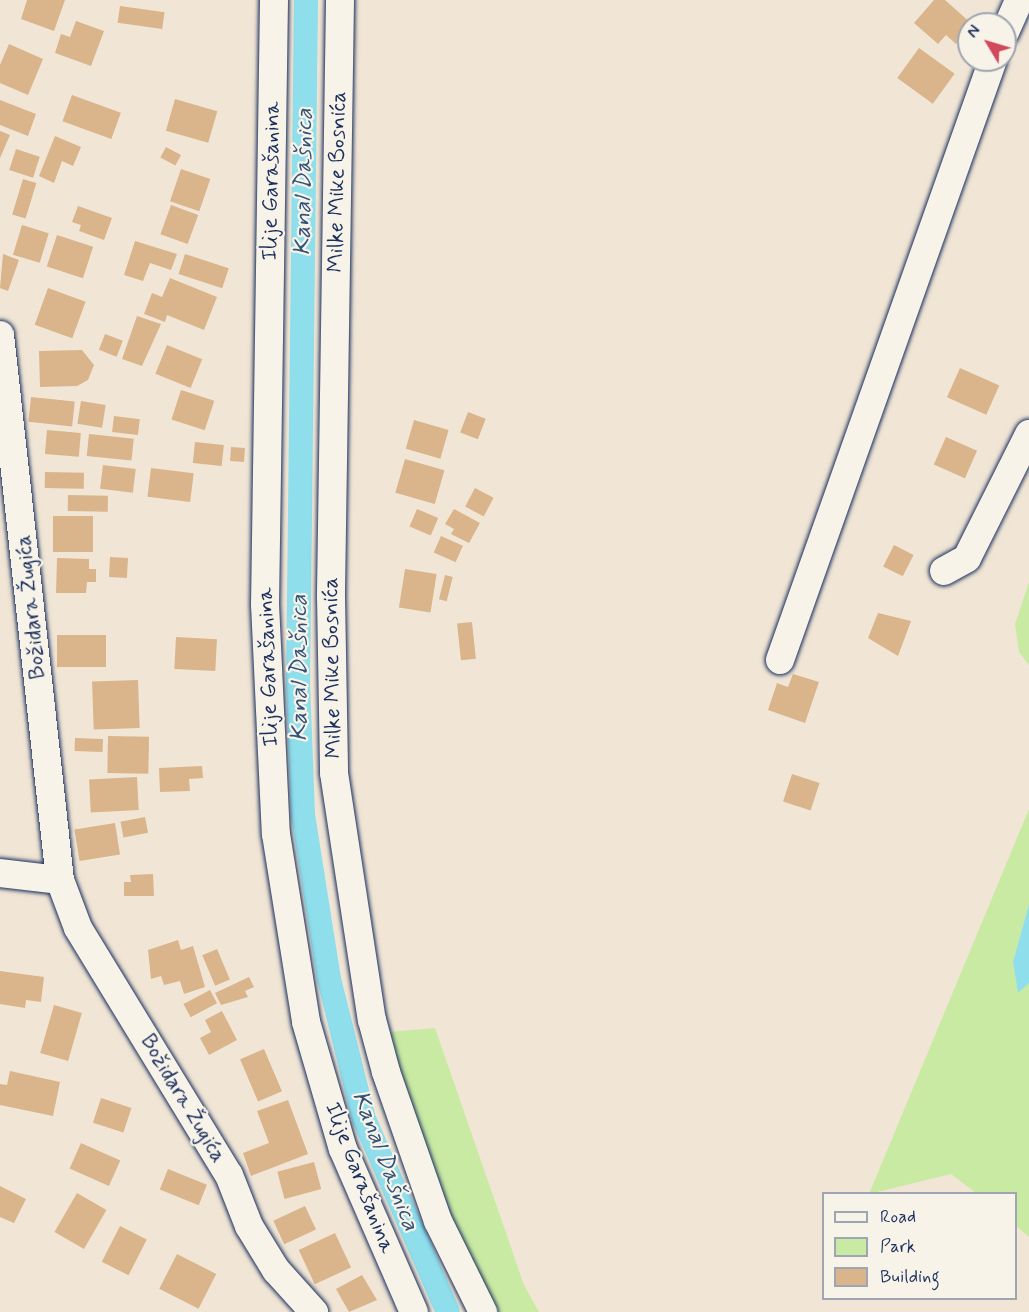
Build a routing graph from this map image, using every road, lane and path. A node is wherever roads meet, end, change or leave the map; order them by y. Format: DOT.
graph roads {
  1 [pos="274,0"];
  2 [pos="340,0"];
  3 [pos="989,72"];
  4 [pos="0,335"];
  5 [pos="1029,434"];
  6 [pos="944,571"];
  7 [pos="780,660"];
  8 [pos="0,873"];
  9 [pos="60,880"];
  10 [pos="314,1312"];
  11 [pos="414,1312"];
  12 [pos="483,1312"];
  1 -- 11 [label="street, Ilije Garašanina"];
  2 -- 12 [label="street, Milke Mike Bosnića"];
  3 -- 7 [label="street"];
  4 -- 9 [label="street, Božidara Žugića"];
  5 -- 6 [label="street"];
  8 -- 9 [label="street"];
  9 -- 10 [label="street, Božidara Žugića"];
}
